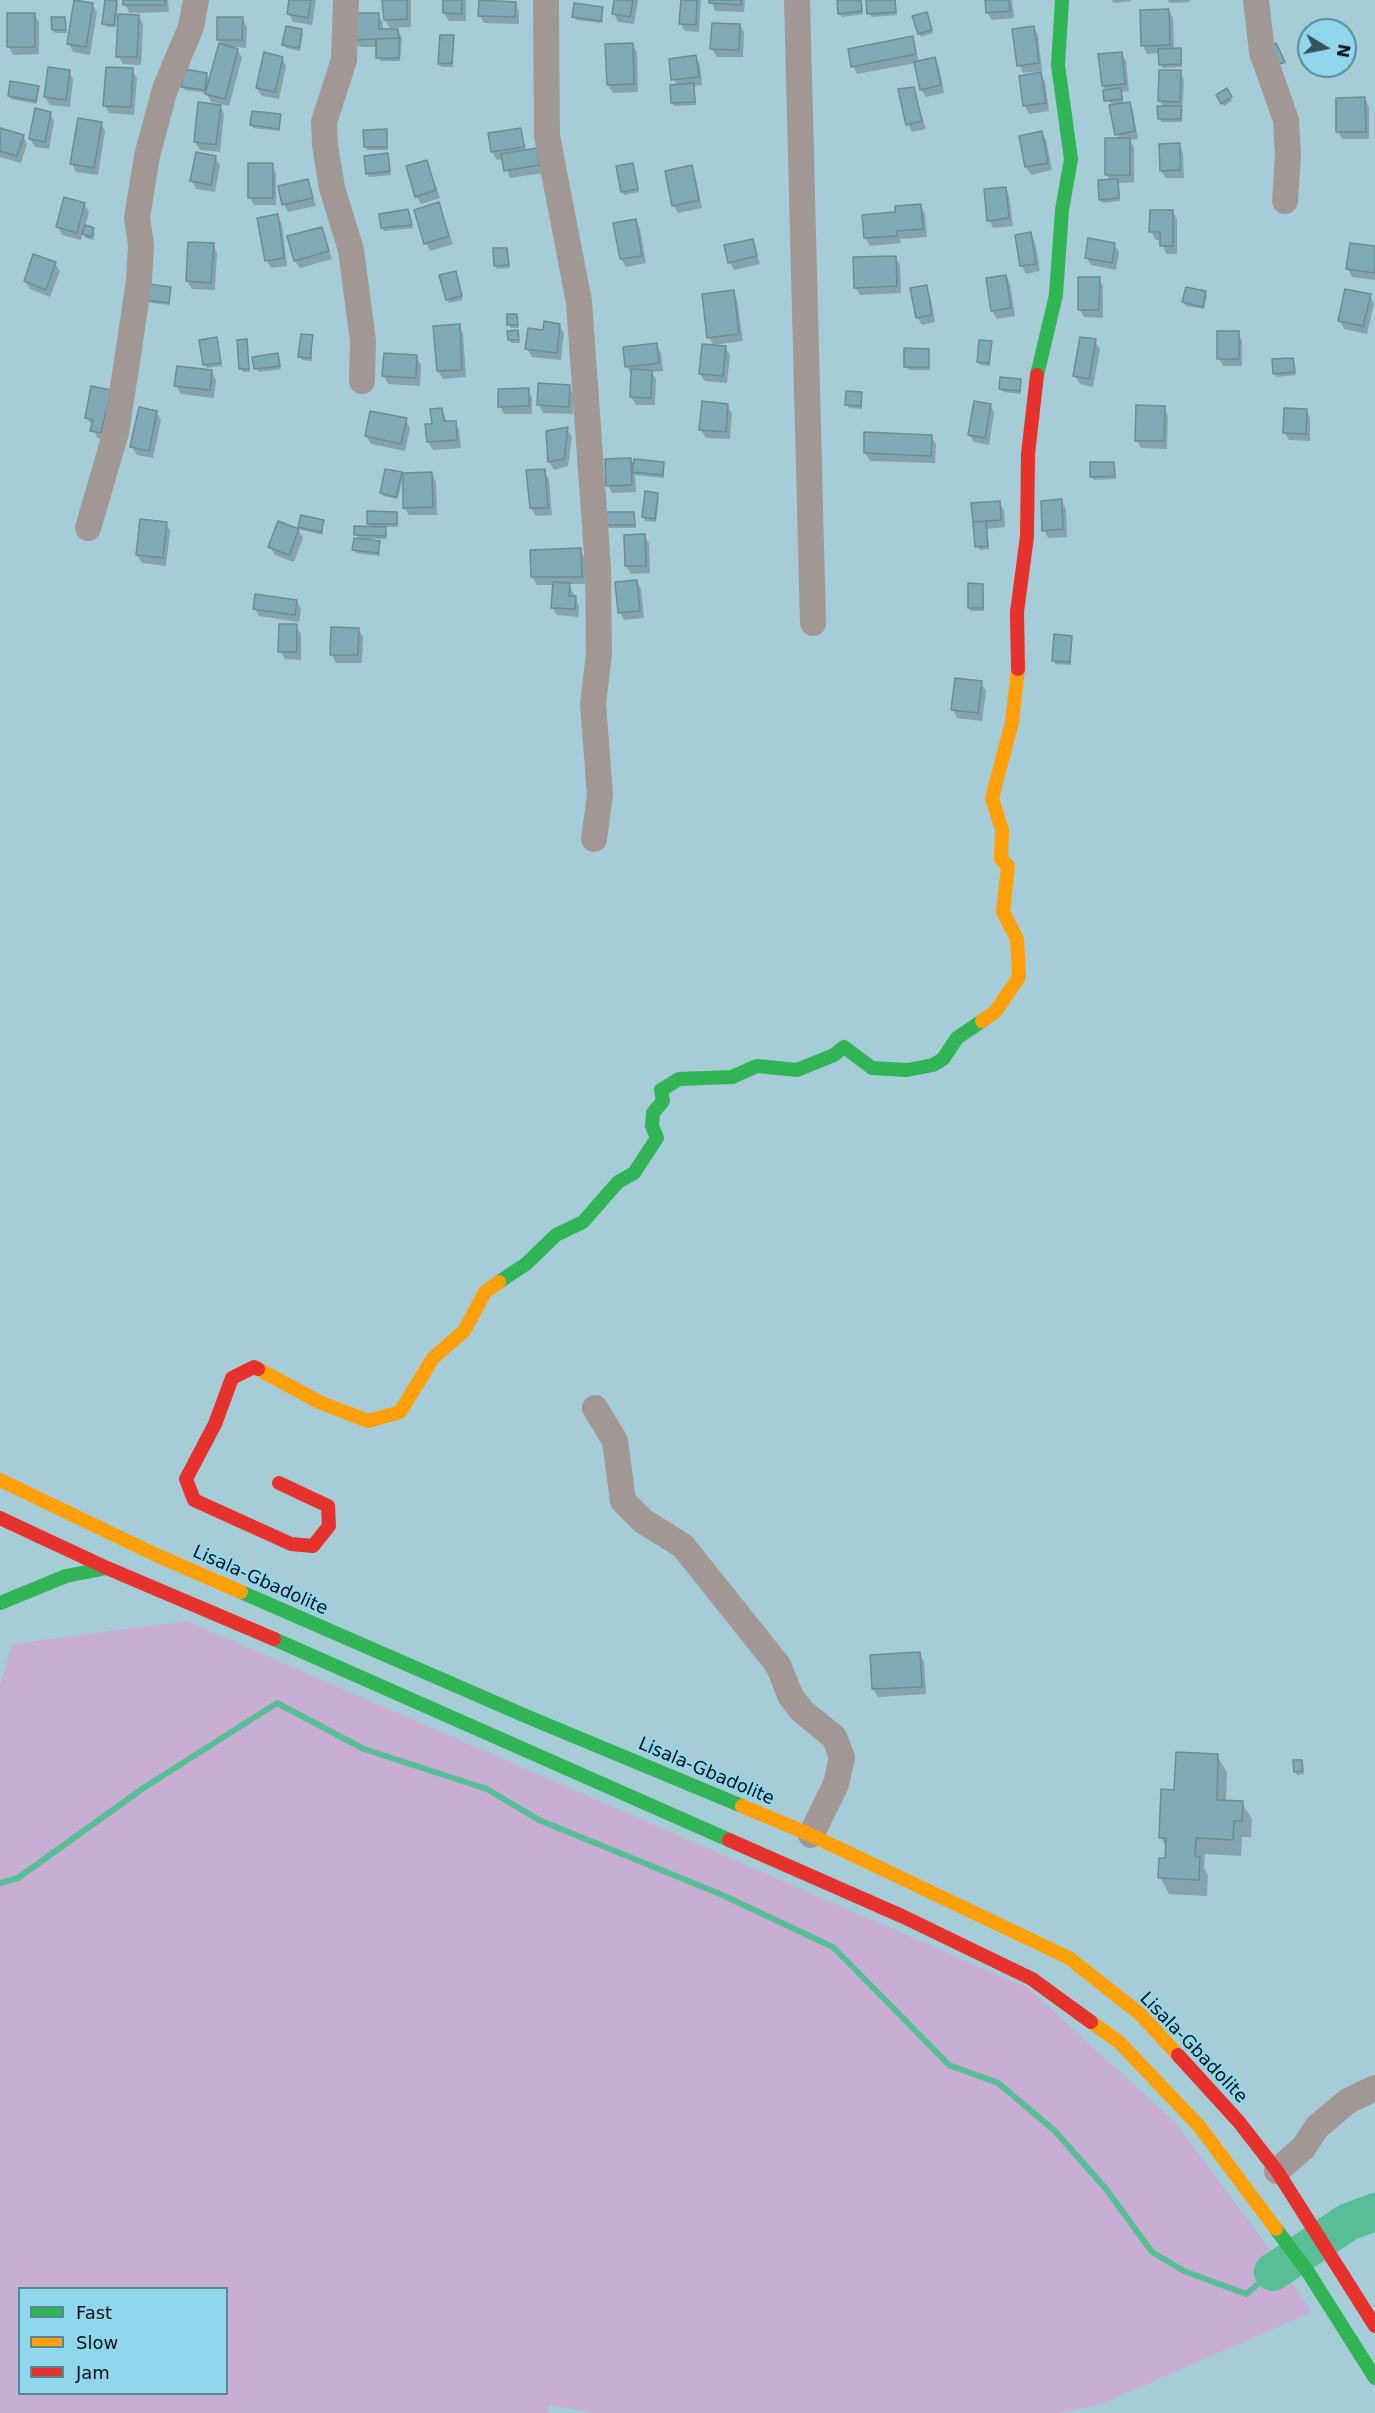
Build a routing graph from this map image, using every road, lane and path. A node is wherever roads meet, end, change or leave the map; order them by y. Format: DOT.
graph roads {
  1 [pos="196,0"];
  2 [pos="346,0"];
  3 [pos="546,0"];
  4 [pos="797,0"];
  5 [pos="1062,0"];
  6 [pos="1256,0"];
  7 [pos="1285,201"];
  8 [pos="362,381"];
  9 [pos="88,528"];
  10 [pos="813,623"];
  11 [pos="594,839"];
  12 [pos="595,1408"];
  13 [pos="0,1480"];
  14 [pos="279,1483"];
  15 [pos="0,1518"];
  16 [pos="107,1568"];
  17 [pos="0,1603"];
  18 [pos="811,1835"];
  19 [pos="1375,2088"];
  20 [pos="1277,2171"];
  21 [pos="1372,2316"];
  22 [pos="1375,2378"];
  1 -- 9 [label="street"];
  2 -- 8 [label="street"];
  3 -- 11 [label="street"];
  4 -- 10 [label="street"];
  5 -- 14 [label="main road"];
  6 -- 7 [label="street"];
  12 -- 18 [label="street"];
  13 -- 18 [label="main road, Lisala-Gbadolite"];
  15 -- 16 [label="main road"];
  16 -- 17 [label="main road"];
  16 -- 22 [label="main road"];
  18 -- 20 [label="main road, Lisala-Gbadolite"];
  19 -- 20 [label="street"];
  20 -- 21 [label="main road, Lisala-Gbadolite"];
}
